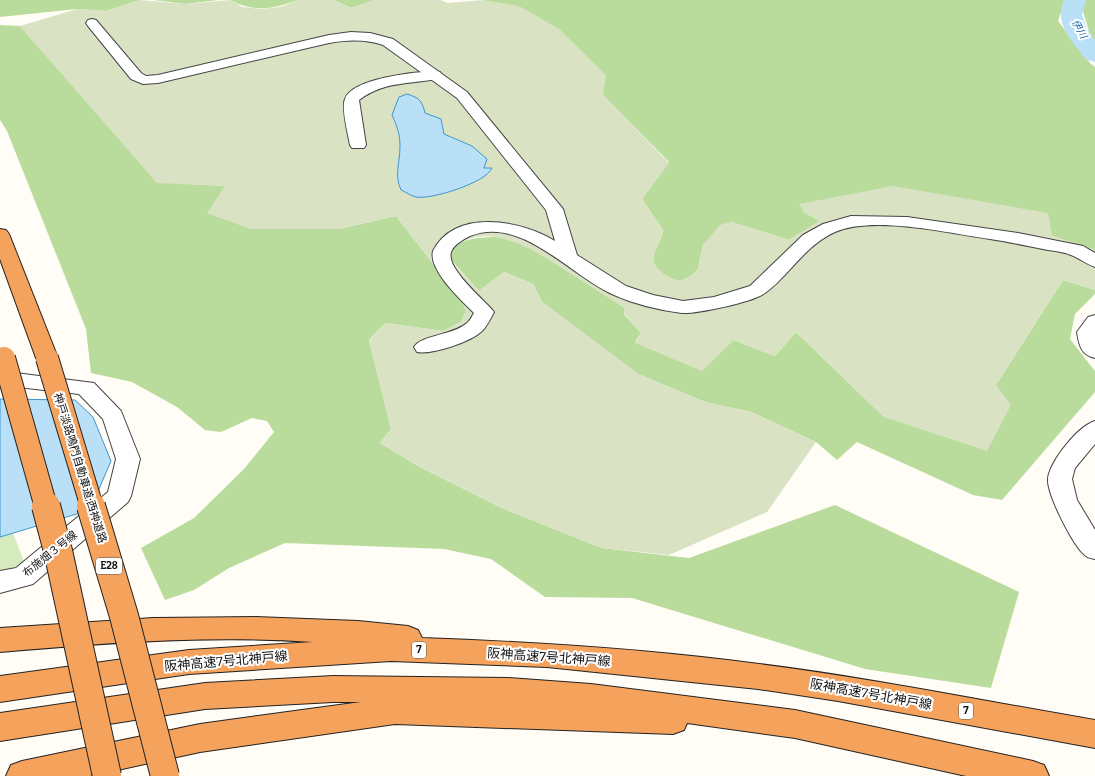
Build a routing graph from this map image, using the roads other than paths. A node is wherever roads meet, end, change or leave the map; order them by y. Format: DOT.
graph roads {
  1 [pos="92,23"];
  2 [pos="435,75"];
  3 [pos="358,145"];
  4 [pos="0,234"];
  5 [pos="568,258"];
  6 [pos="1095,262"];
  7 [pos="1095,320"];
  8 [pos="424,347"];
  9 [pos="1095,352"];
  10 [pos="1,358"];
  11 [pos="1095,429"];
  12 [pos="1095,549"];
  13 [pos="0,582"];
  14 [pos="0,640"];
  15 [pos="547,655"];
  16 [pos="0,689"];
  17 [pos="794,724"];
  18 [pos="0,727"];
  19 [pos="1095,734"];
  20 [pos="22,776"];
  21 [pos="107,776"];
  22 [pos="165,776"];
  23 [pos="1034,776"];
  1 -- 2 [label="street"];
  2 -- 3 [label="street"];
  2 -- 5 [label="street"];
  4 -- 22 [label="highway, 神戸淡路鳴門自動車道;西神道路 / E28, bridge"];
  5 -- 6 [label="street"];
  5 -- 8 [label="street"];
  7 -- 9 [label="street"];
  10 -- 13 [label="street, 布施畑３号線"];
  10 -- 21 [label="highway, bridge"];
  11 -- 12 [label="street"];
  14 -- 15 [label="highway"];
  15 -- 16 [label="highway, 阪神高速7号北神戸線 / 7"];
  15 -- 19 [label="highway, 阪神高速7号北神戸線 / 7"];
  17 -- 18 [label="highway"];
  17 -- 20 [label="highway"];
  17 -- 23 [label="highway"];
}
